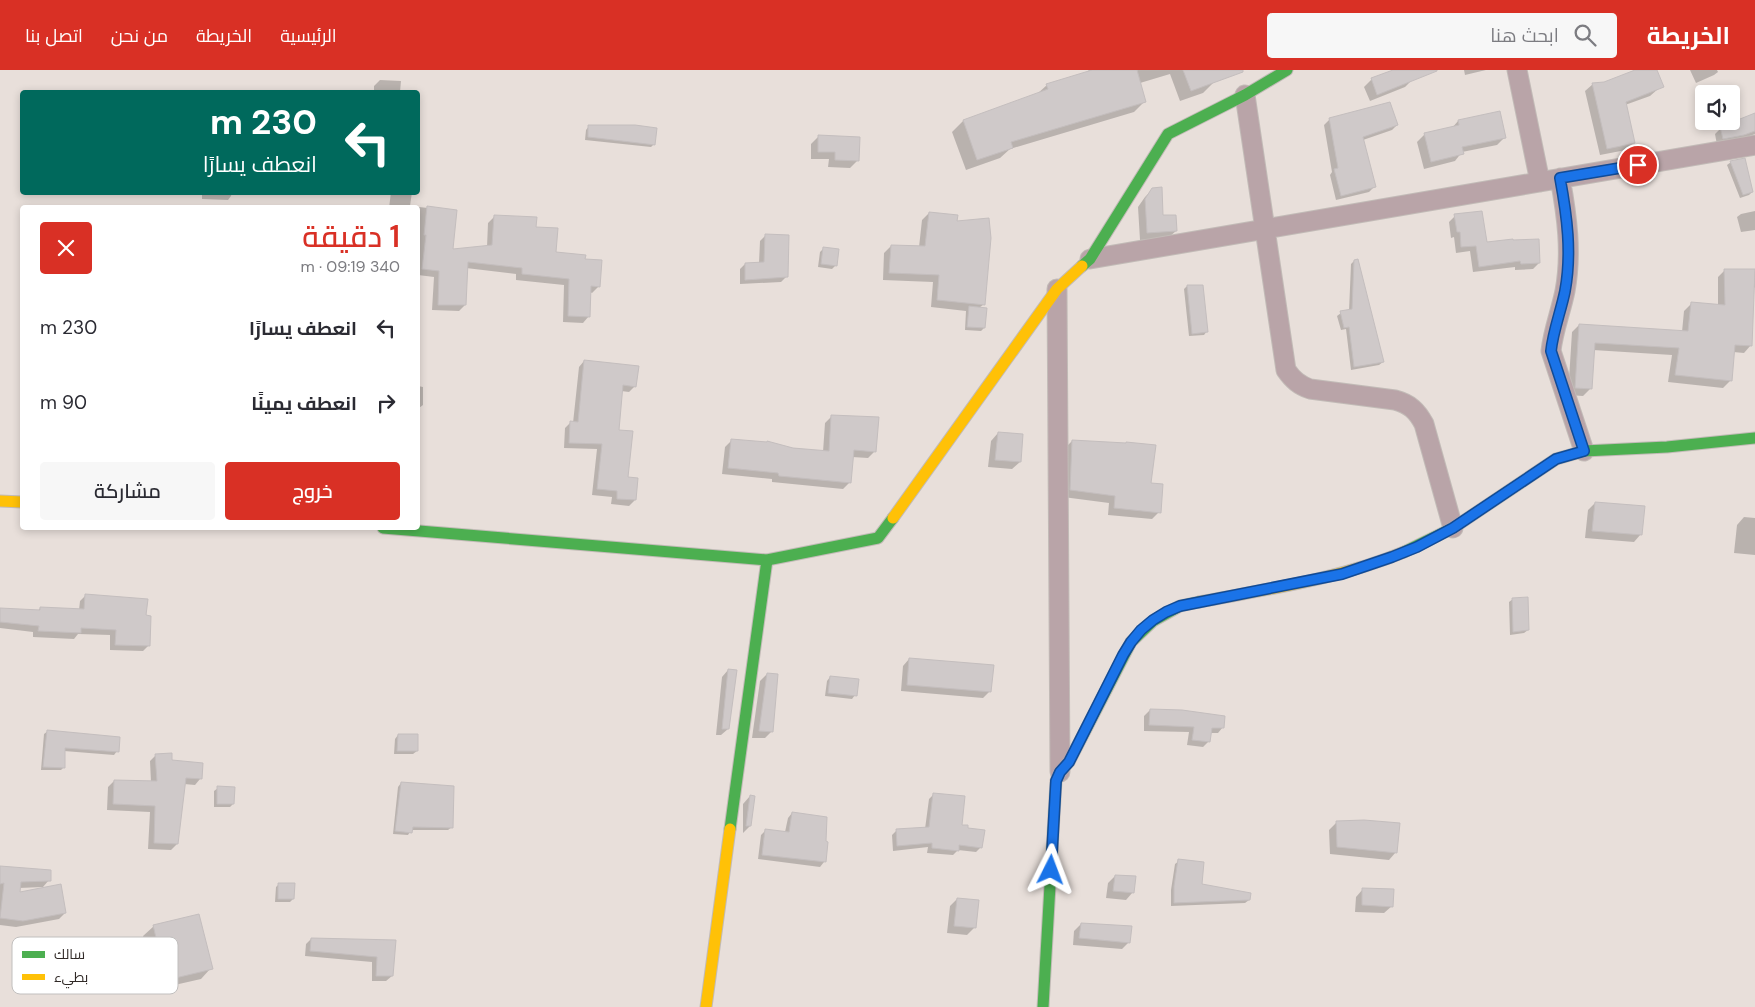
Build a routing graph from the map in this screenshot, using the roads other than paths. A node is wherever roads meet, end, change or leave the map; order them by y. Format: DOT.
graph roads {
  1 [pos="1287,70"];
  2 [pos="1517,70"];
  3 [pos="1245,95"];
  4 [pos="1755,145"];
  5 [pos="1560,178"];
  6 [pos="1540,182"];
  7 [pos="1265,229"];
  8 [pos="1090,259"];
  9 [pos="1058,289"];
  10 [pos="1755,438"];
  11 [pos="1584,451"];
  12 [pos="0,501"];
  13 [pos="20,502"];
  14 [pos="1453,528"];
  15 [pos="407,530"];
  16 [pos="767,560"];
  17 [pos="1060,772"];
  18 [pos="706,1007"];
  19 [pos="1043,1007"];
  1 -- 3 [label="street"];
  2 -- 6 [label="street"];
  3 -- 7 [label="street"];
  3 -- 8 [label="street"];
  4 -- 5 [label="street"];
  5 -- 6 [label="street"];
  5 -- 11 [label="street"];
  6 -- 7 [label="street"];
  7 -- 8 [label="street"];
  7 -- 14 [label="street"];
  8 -- 9 [label="street"];
  9 -- 16 [label="street"];
  9 -- 17 [label="street"];
  10 -- 11 [label="street"];
  11 -- 14 [label="street"];
  12 -- 13 [label="street"];
  14 -- 17 [label="street"];
  15 -- 16 [label="street"];
  16 -- 18 [label="street"];
  17 -- 19 [label="street"];
}
